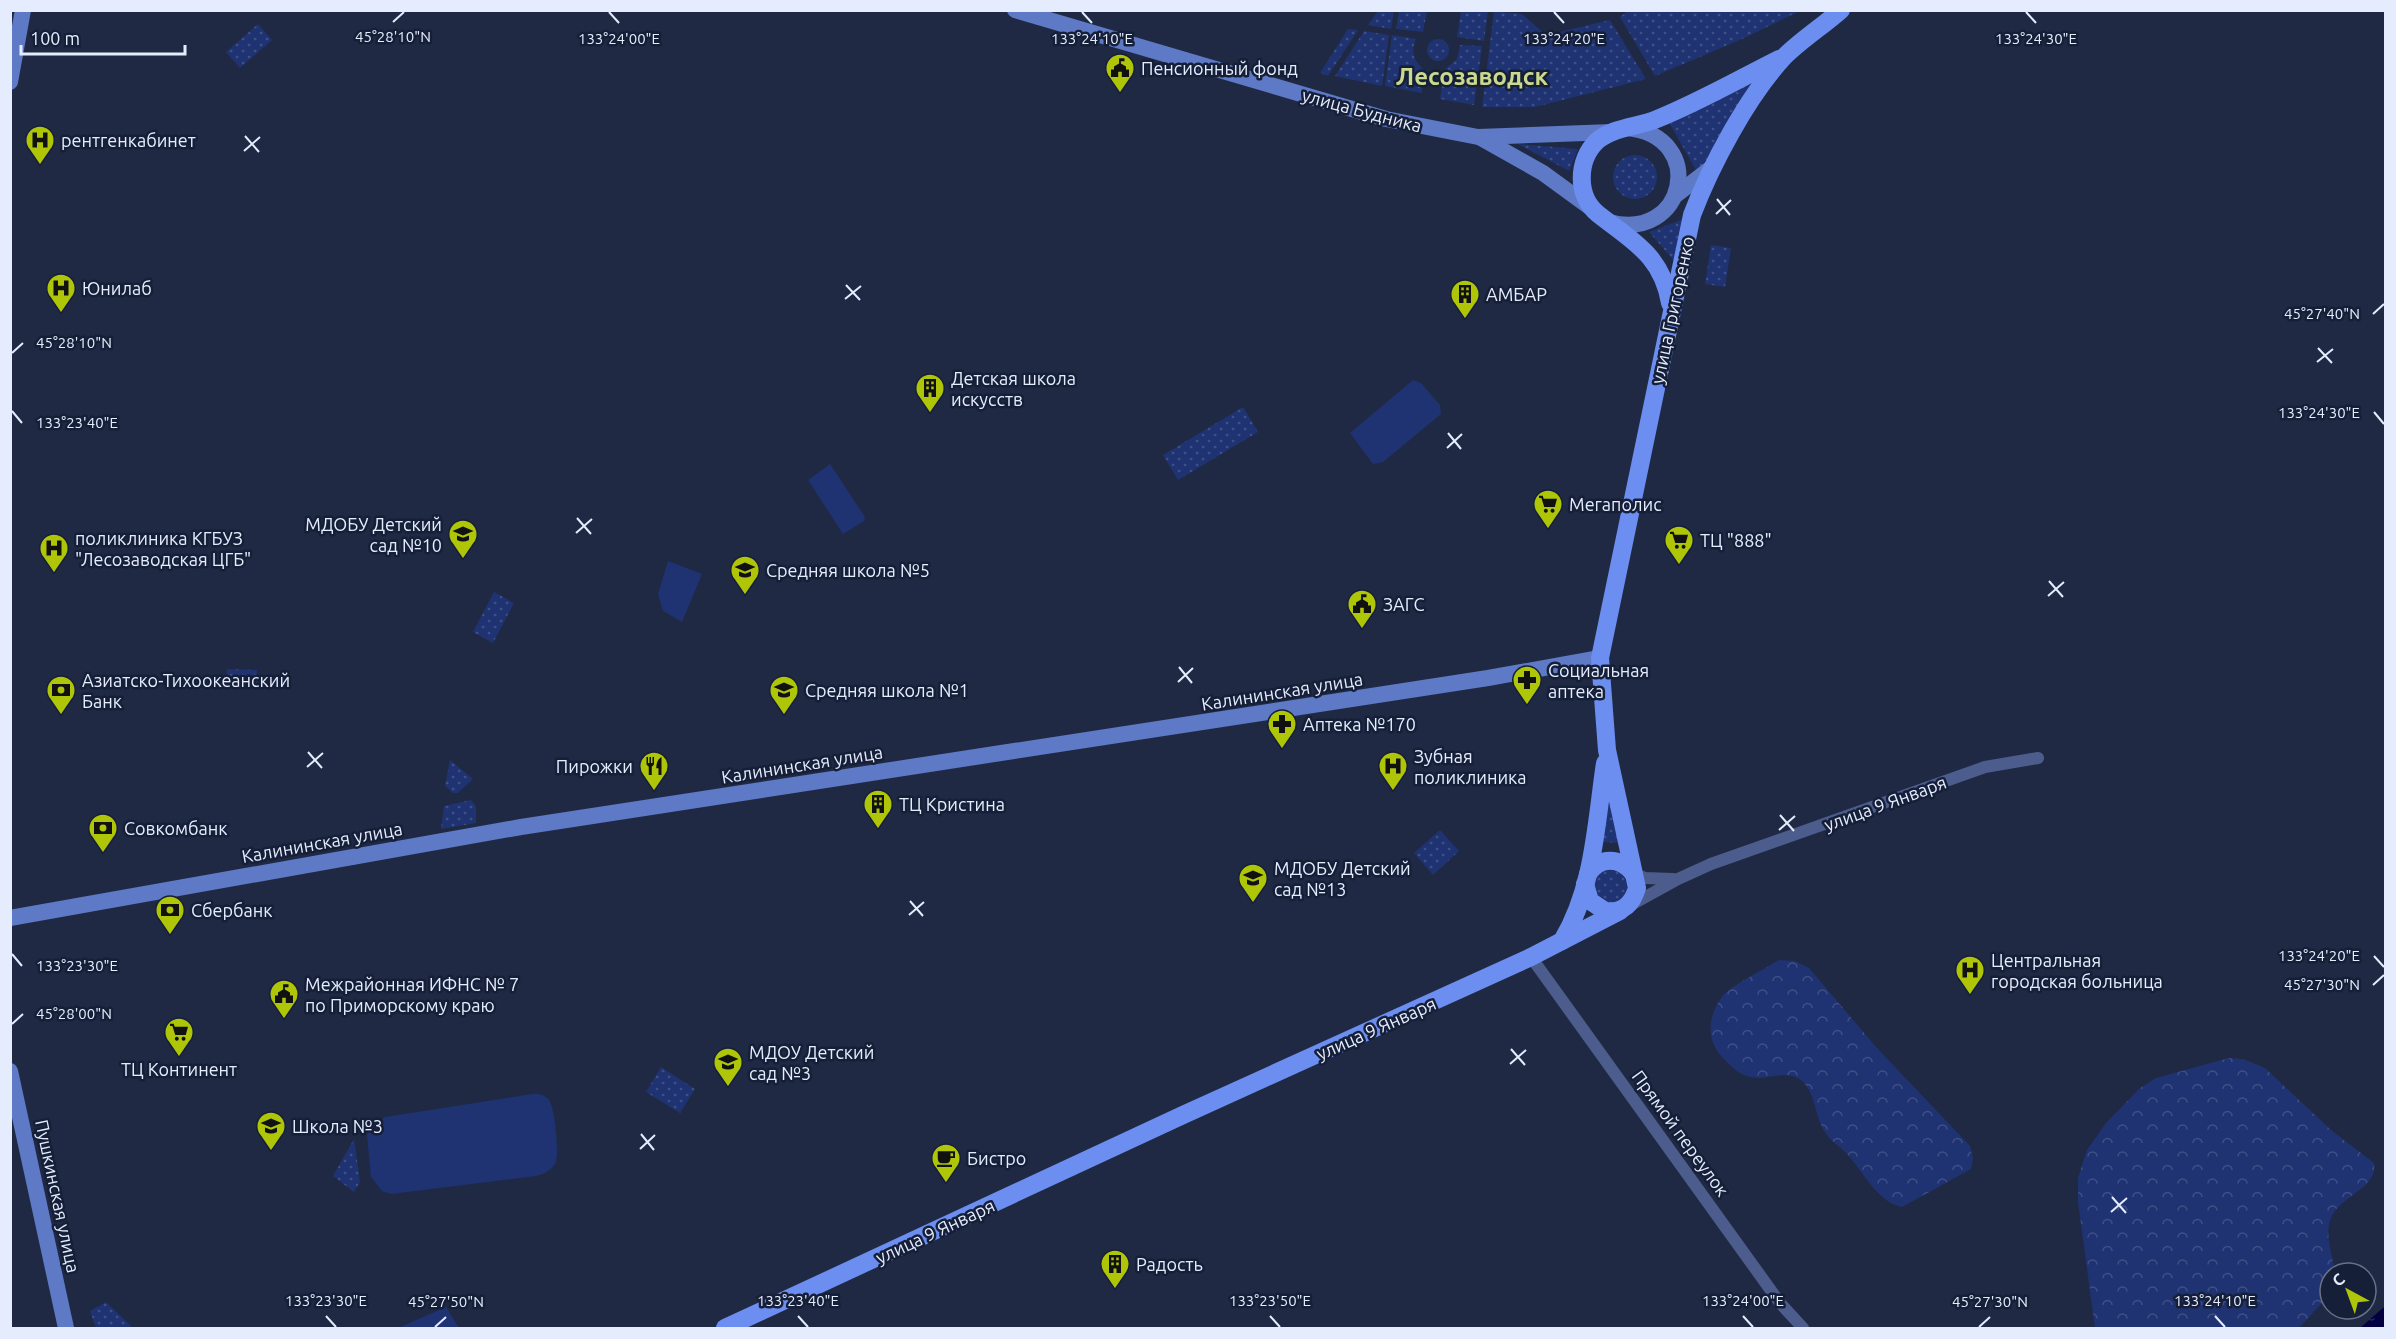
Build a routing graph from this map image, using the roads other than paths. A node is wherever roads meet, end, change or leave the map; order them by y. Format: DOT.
graph roads {
  1 [pos="23,10"];
  2 [pos="1015,10"];
  3 [pos="1841,10"];
  4 [pos="1785,56"];
  5 [pos="10,82"];
  6 [pos="1620,130"];
  7 [pos="1478,137"];
  8 [pos="1712,168"];
  9 [pos="1676,195"];
  10 [pos="1602,216"];
  11 [pos="1690,224"];
  12 [pos="1671,308"];
  13 [pos="1600,658"];
  14 [pos="1607,750"];
  15 [pos="2038,758"];
  16 [pos="1633,873"];
  17 [pos="1587,879"];
  18 [pos="1678,879"];
  19 [pos="1623,909"];
  20 [pos="10,918"];
  21 [pos="1562,940"];
  22 [pos="1531,957"];
  23 [pos="10,1071"];
  24 [pos="66,1329"];
  25 [pos="725,1329"];
  26 [pos="1803,1329"];
  1 -- 5 [label="main road"];
  2 -- 7 [label="main road, улица Будника"];
  3 -- 4 [label="main road, улица Григоренко"];
  4 -- 6 [label="main road, улица Будника"];
  4 -- 8 [label="main road, улица Григоренко"];
  6 -- 7 [label="main road, улица Будника"];
  6 -- 9 [label="main road"];
  6 -- 10 [label="main road"];
  7 -- 10 [label="main road"];
  8 -- 9 [label="main road"];
  8 -- 11 [label="main road, улица Григоренко"];
  9 -- 10 [label="main road"];
  9 -- 11 [label="main road"];
  10 -- 12 [label="main road"];
  11 -- 12 [label="main road, улица Григоренко"];
  12 -- 13 [label="main road, улица Григоренко"];
  13 -- 14 [label="main road, улица Григоренко"];
  13 -- 20 [label="main road, Калининская улица"];
  14 -- 16 [label="main road"];
  14 -- 17 [label="main road"];
  15 -- 18 [label="street, улица 9 Января"];
  16 -- 17 [label="main road"];
  16 -- 18 [label="street"];
  16 -- 19 [label="main road"];
  17 -- 19 [label="main road"];
  17 -- 21 [label="main road"];
  18 -- 19 [label="street, улица 9 Января"];
  19 -- 21 [label="main road, улица 9 Января"];
  21 -- 22 [label="main road, улица 9 Января"];
  22 -- 25 [label="main road, улица 9 Января"];
  22 -- 26 [label="street, Прямой переулок"];
  23 -- 24 [label="main road, Пушкинская улица"];
}
